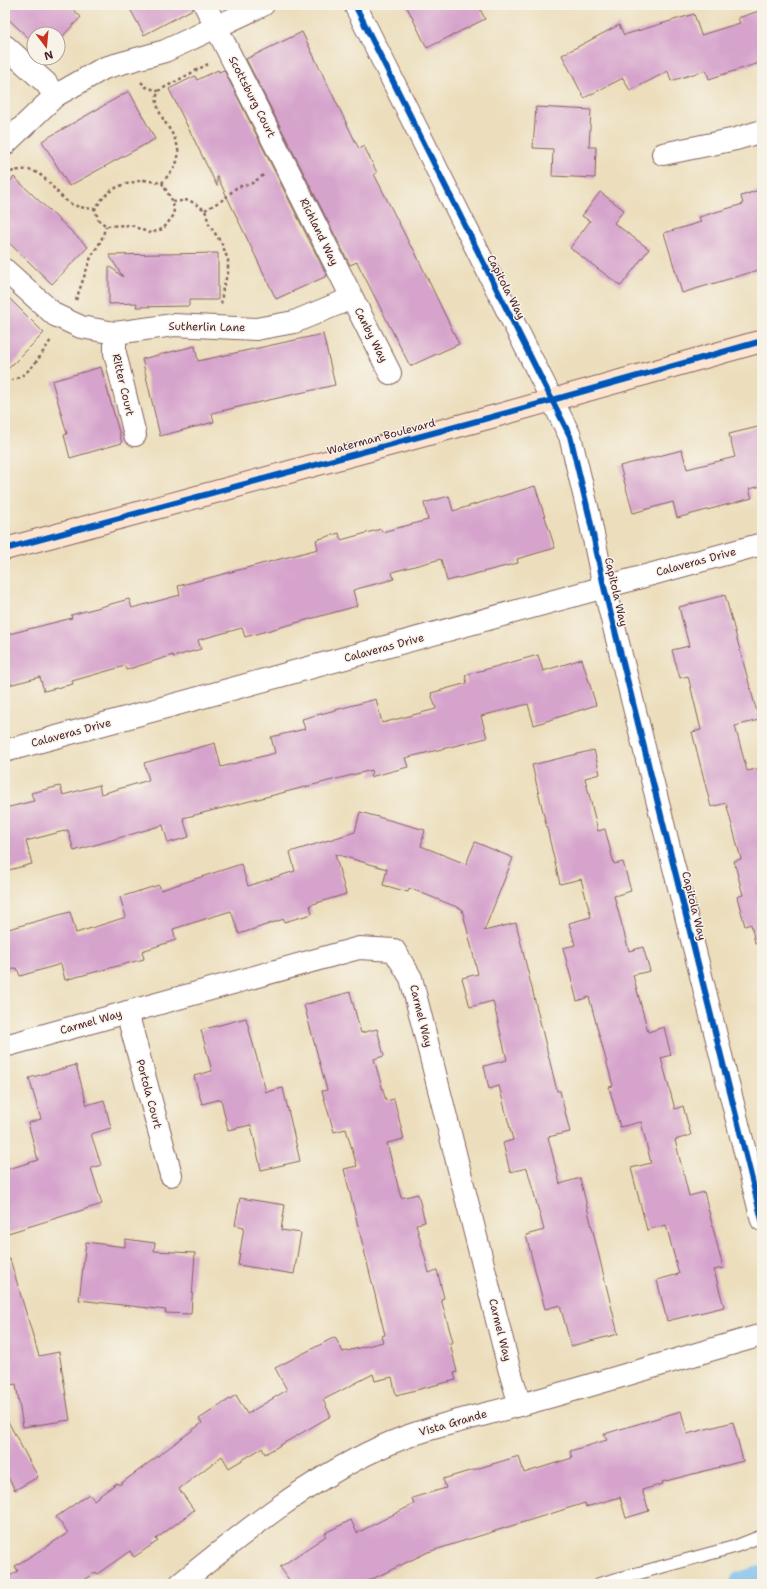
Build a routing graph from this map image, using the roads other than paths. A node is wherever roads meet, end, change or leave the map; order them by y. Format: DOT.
graph roads {
  1 [pos="205,5"];
  2 [pos="263,5"];
  3 [pos="355,5"];
  4 [pos="216,27"];
  5 [pos="5,46"];
  6 [pos="55,96"];
  7 [pos="762,131"];
  8 [pos="5,144"];
  9 [pos="664,154"];
  10 [pos="287,166"];
  11 [pos="5,270"];
  12 [pos="352,298"];
  13 [pos="115,333"];
  14 [pos="762,341"];
  15 [pos="390,372"];
  16 [pos="552,400"];
  17 [pos="135,435"];
  18 [pos="762,544"];
  19 [pos="5,549"];
  20 [pos="604,587"];
  21 [pos="5,751"];
  22 [pos="127,1012"];
  23 [pos="5,1046"];
  24 [pos="171,1175"];
  25 [pos="762,1220"];
  26 [pos="762,1335"];
  27 [pos="520,1405"];
  28 [pos="762,1536"];
  29 [pos="180,1584"];
  30 [pos="599,1584"];
  1 -- 4 [label="street, Scottsburg Court"];
  2 -- 4 [label="street"];
  3 -- 16 [label="street, Capitola Way"];
  4 -- 6 [label="street"];
  4 -- 10 [label="street, Scottsburg Court"];
  5 -- 6 [label="street"];
  6 -- 8 [label="street"];
  7 -- 9 [label="street"];
  10 -- 12 [label="street, Richland Way"];
  11 -- 13 [label="street, Sutherlin Lane"];
  12 -- 13 [label="street, Sutherlin Lane"];
  12 -- 15 [label="street, Canby Way"];
  13 -- 17 [label="street, Ritter Court"];
  14 -- 16 [label="main road, Waterman Boulevard"];
  16 -- 19 [label="main road, Waterman Boulevard"];
  16 -- 20 [label="street, Capitola Way"];
  18 -- 20 [label="street, Calaveras Drive"];
  20 -- 21 [label="street, Calaveras Drive"];
  20 -- 25 [label="street, Capitola Way"];
  22 -- 23 [label="street, Carmel Way"];
  22 -- 24 [label="street, Portola Court"];
  22 -- 27 [label="street, Carmel Way"];
  26 -- 27 [label="street, Vista Grande"];
  27 -- 29 [label="street, Vista Grande"];
  28 -- 30 [label="lane"];
}
